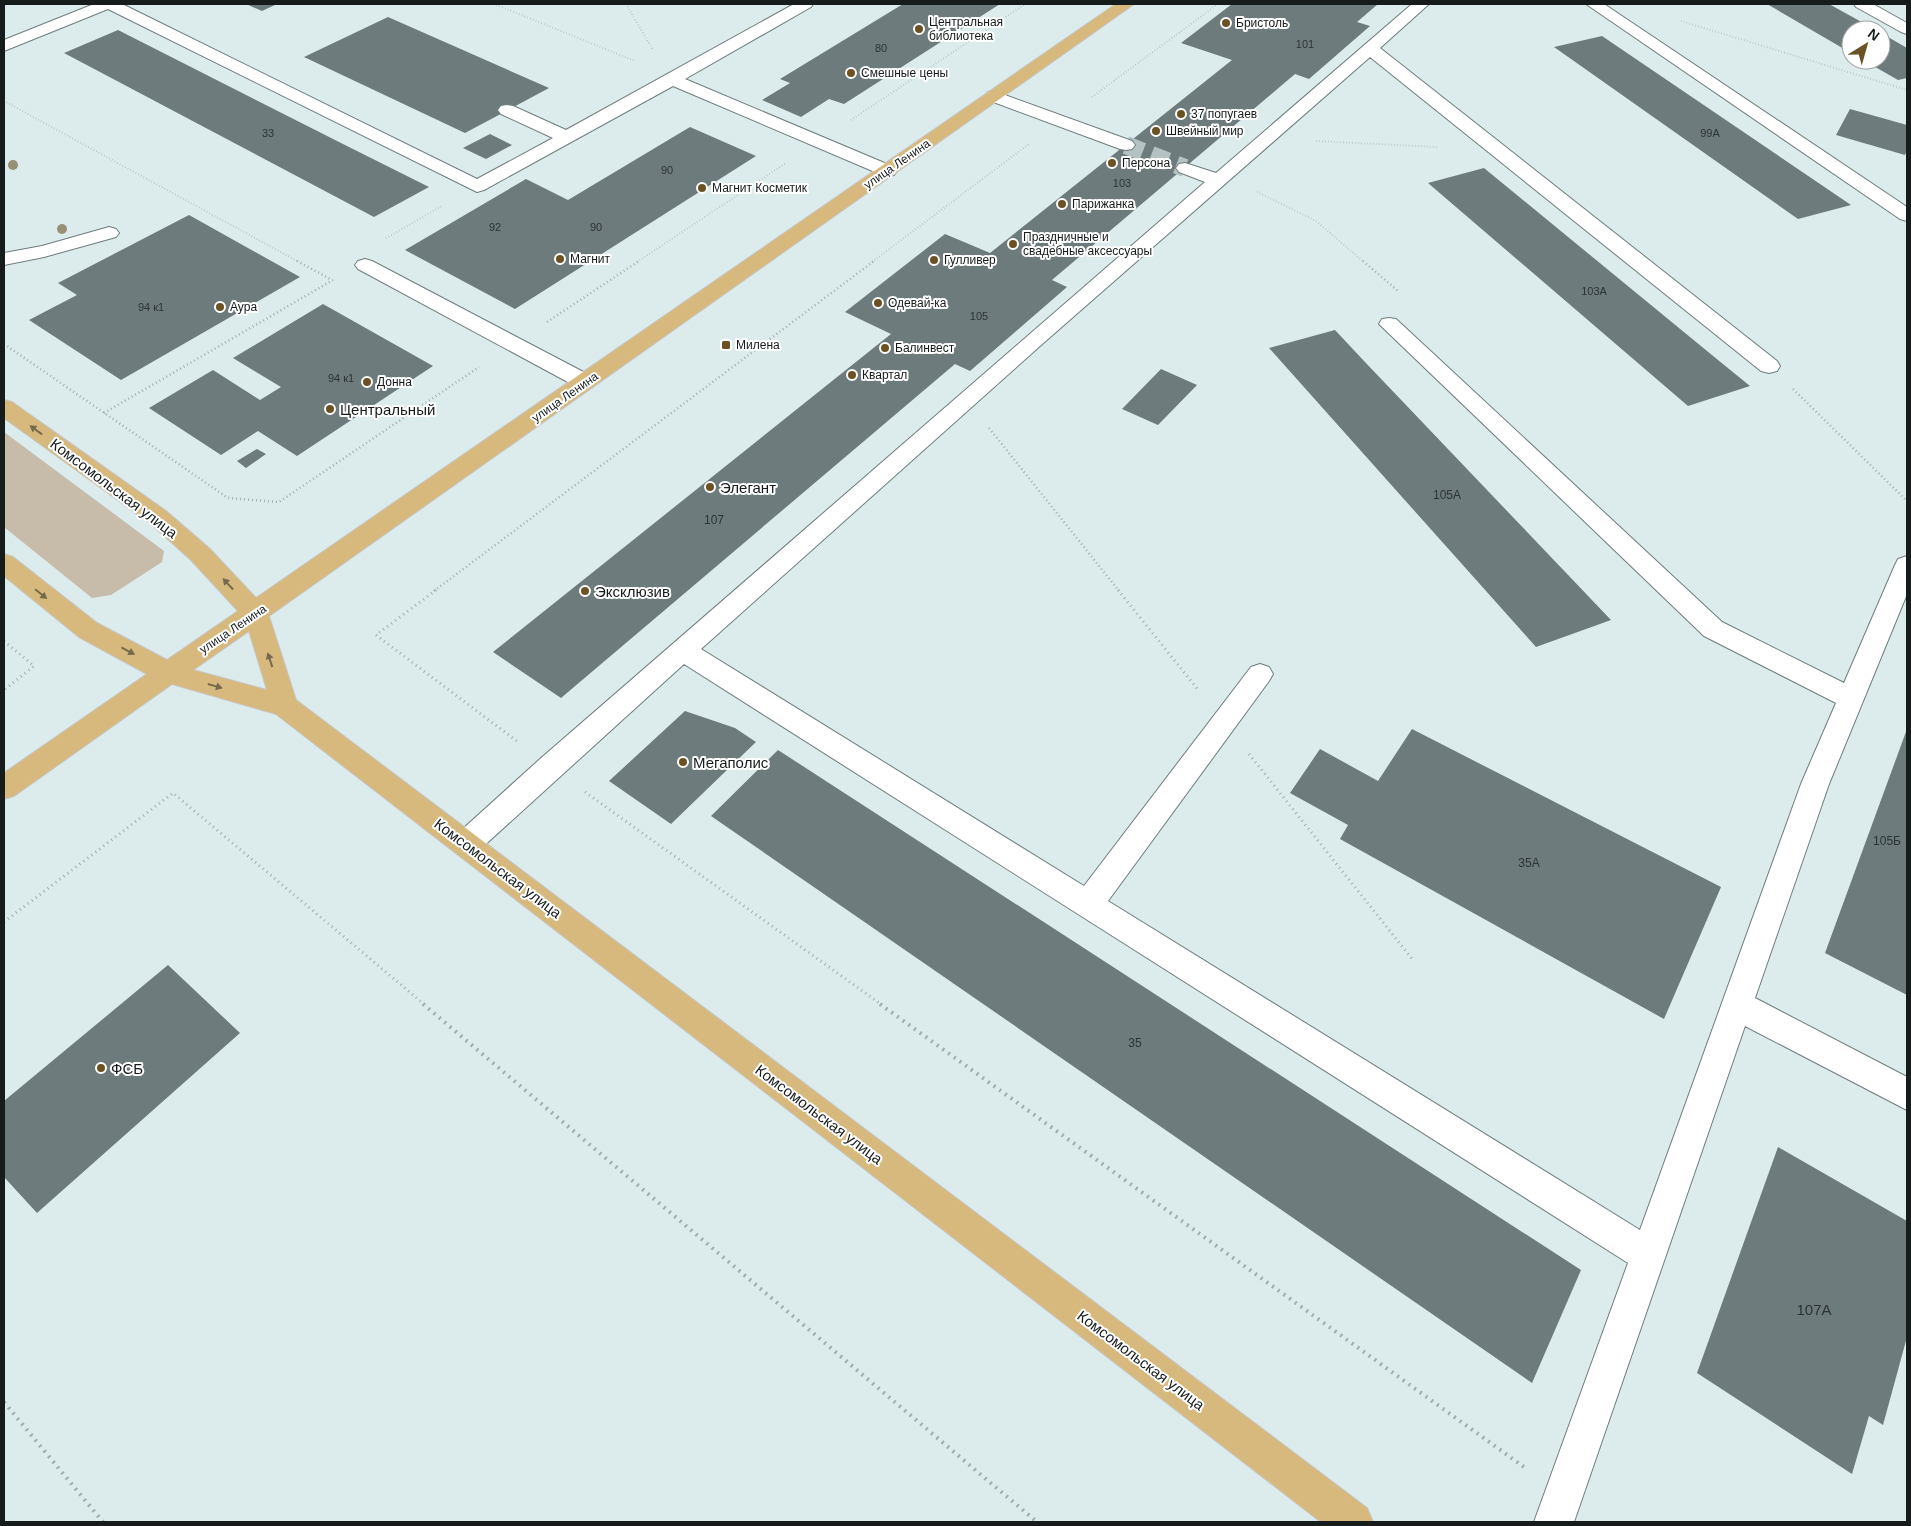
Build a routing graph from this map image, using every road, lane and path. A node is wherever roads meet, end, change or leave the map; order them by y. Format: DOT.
graph roads {
  1 [pos="108,4"];
  2 [pos="494,4"];
  3 [pos="626,4"];
  4 [pos="805,4"];
  5 [pos="1025,4"];
  6 [pos="1126,4"];
  7 [pos="1218,4"];
  8 [pos="1421,4"];
  9 [pos="1594,4"];
  10 [pos="1862,4"];
  11 [pos="1672,18"];
  12 [pos="1907,29"];
  13 [pos="4,46"];
  14 [pos="1370,48"];
  15 [pos="670,77"];
  16 [pos="1907,90"];
  17 [pos="994,96"];
  18 [pos="4,101"];
  19 [pos="507,110"];
  20 [pos="1060,121"];
  21 [pos="1272,133"];
  22 [pos="566,137"];
  23 [pos="819,141"];
  24 [pos="1126,145"];
  25 [pos="1498,150"];
  26 [pos="1185,168"];
  27 [pos="888,171"];
  28 [pos="1218,180"];
  29 [pos="477,186"];
  30 [pos="1907,215"];
  31 [pos="109,233"];
  32 [pos="4,259"];
  33 [pos="365,265"];
  34 [pos="332,281"];
  35 [pos="1403,295"];
  36 [pos="1389,324"];
  37 [pos="514,343"];
  38 [pos="4,344"];
  39 [pos="1769,366"];
  40 [pos="586,382"];
  41 [pos="966,400"];
  42 [pos="4,407"];
  43 [pos="104,413"];
  44 [pos="1907,501"];
  45 [pos="4,563"];
  46 [pos="1907,565"];
  47 [pos="256,614"];
  48 [pos="4,641"];
  49 [pos="683,650"];
  50 [pos="168,673"];
  51 [pos="1260,674"];
  52 [pos="4,690"];
  53 [pos="1850,699"];
  54 [pos="285,706"];
  55 [pos="1224,722"];
  56 [pos="550,767"];
  57 [pos="4,788"];
  58 [pos="466,844"];
  59 [pos="1089,903"];
  60 [pos="4,922"];
  61 [pos="1413,960"];
  62 [pos="1737,1005"];
  63 [pos="1907,1094"];
  64 [pos="1649,1256"];
  65 [pos="4,1402"];
  66 [pos="1559,1509"];
  67 [pos="103,1522"];
  68 [pos="1037,1522"];
  69 [pos="1353,1522"];
  1 -- 13 [label="street"];
  1 -- 29 [label="street"];
  2 -- 15 [label="path"];
  3 -- 15 [label="path"];
  4 -- 15 [label="street"];
  5 -- 23 [label="path"];
  6 -- 17 [label="main road, улица Ленина"];
  7 -- 20 [label="path"];
  8 -- 14 [label="street"];
  9 -- 30 [label="street"];
  10 -- 12 [label="street"];
  11 -- 16 [label="path"];
  14 -- 21 [label="street"];
  14 -- 25 [label="street"];
  15 -- 22 [label="street"];
  15 -- 23 [label="street"];
  17 -- 20 [label="street"];
  17 -- 27 [label="main road, улица Ленина"];
  18 -- 34 [label="path"];
  19 -- 22 [label="street"];
  20 -- 24 [label="street"];
  20 -- 56 [label="path"];
  21 -- 25 [label="path"];
  21 -- 28 [label="street"];
  22 -- 29 [label="street"];
  23 -- 27 [label="street"];
  23 -- 37 [label="path"];
  25 -- 39 [label="street"];
  26 -- 28 [label="street"];
  27 -- 40 [label="main road, улица Ленина"];
  28 -- 35 [label="path"];
  28 -- 41 [label="street"];
  29 -- 33 [label="path"];
  31 -- 32 [label="street"];
  33 -- 34 [label="path"];
  33 -- 37 [label="street"];
  34 -- 43 [label="path"];
  36 -- 53 [label="street"];
  37 -- 40 [label="street"];
  37 -- 43 [label="path"];
  38 -- 43 [label="path"];
  39 -- 44 [label="path"];
  40 -- 47 [label="main road, улица Ленина"];
  41 -- 49 [label="street"];
  41 -- 55 [label="path"];
  47 -- 42 [label="main road, Комсомольская улица, one-way"];
  45 -- 50 [label="main road, Комсомольская улица, one-way"];
  46 -- 53 [label="street"];
  47 -- 50 [label="main road, улица Ленина"];
  54 -- 47 [label="main road, Комсомольская улица, one-way"];
  48 -- 52 [label="path"];
  49 -- 56 [label="street"];
  49 -- 59 [label="street"];
  50 -- 54 [label="main road, Комсомольская улица, one-way"];
  50 -- 57 [label="main road, улица Ленина"];
  51 -- 55 [label="street"];
  53 -- 62 [label="street"];
  54 -- 58 [label="main road, Комсомольская улица"];
  55 -- 59 [label="street"];
  55 -- 61 [label="path"];
  56 -- 58 [label="street"];
  56 -- 66 [label="path"];
  58 -- 69 [label="main road, Комсомольская улица"];
  59 -- 64 [label="street"];
  60 -- 68 [label="path"];
  62 -- 63 [label="street"];
  62 -- 64 [label="street"];
  64 -- 66 [label="street"];
  65 -- 67 [label="path"];
}
